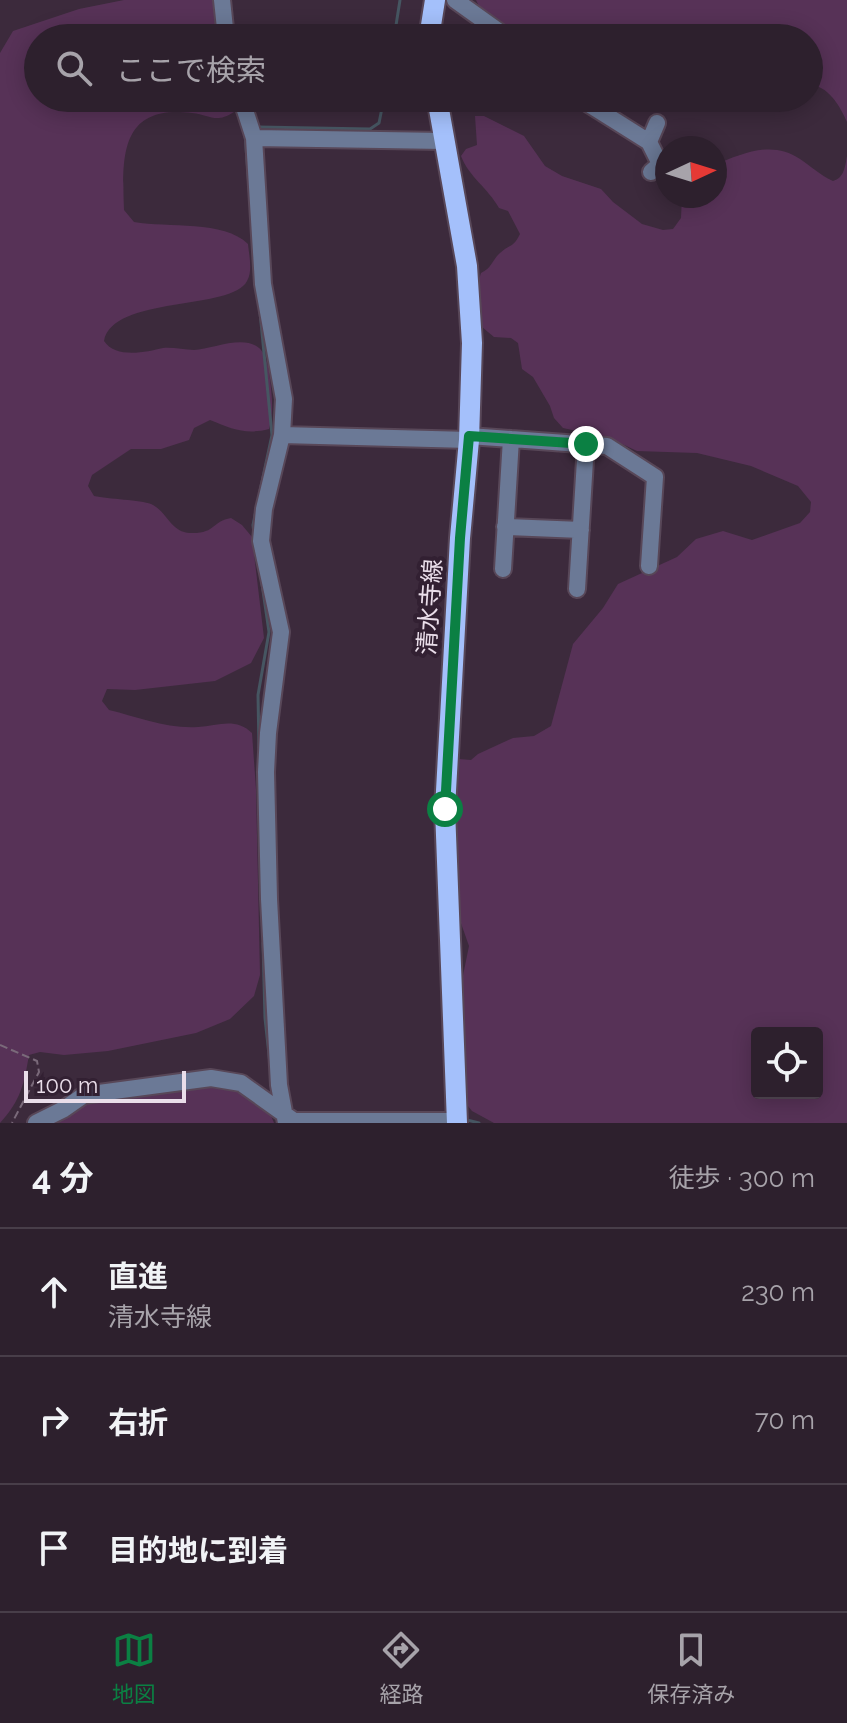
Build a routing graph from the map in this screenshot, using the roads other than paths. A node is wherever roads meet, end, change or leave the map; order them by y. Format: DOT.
graph roads {
  1 [pos="222,0"];
  2 [pos="435,0"];
  3 [pos="455,0"];
  4 [pos="225,24"];
  5 [pos="431,24"];
  6 [pos="488,24"];
  7 [pos="246,112"];
  8 [pos="439,112"];
  9 [pos="601,112"];
  10 [pos="657,123"];
  11 [pos="254,138"];
  12 [pos="444,141"];
  13 [pos="649,142"];
  14 [pos="655,156"];
  15 [pos="282,435"];
  16 [pos="469,438"];
  17 [pos="511,439"];
  18 [pos="586,444"];
  19 [pos="505,527"];
  20 [pos="581,530"];
  21 [pos="649,566"];
  22 [pos="503,569"];
  23 [pos="577,589"];
  24 [pos="285,1117"];
  25 [pos="457,1122"];
  26 [pos="36,1123"];
  1 -- 4 [label="street"];
  2 -- 5 [label="main road"];
  3 -- 6 [label="street"];
  7 -- 11 [label="street"];
  8 -- 12 [label="main road, 清水寺線"];
  9 -- 13 [label="street"];
  10 -- 13 [label="street"];
  11 -- 12 [label="street"];
  11 -- 15 [label="street"];
  12 -- 16 [label="main road, 清水寺線"];
  13 -- 14 [label="street"];
  15 -- 16 [label="street"];
  15 -- 24 [label="street"];
  16 -- 17 [label="street"];
  16 -- 25 [label="main road, 清水寺線"];
  17 -- 18 [label="street"];
  17 -- 19 [label="street"];
  18 -- 20 [label="street"];
  18 -- 21 [label="street"];
  19 -- 20 [label="street"];
  19 -- 22 [label="street"];
  20 -- 23 [label="street"];
  24 -- 25 [label="street"];
  24 -- 26 [label="street"];
}
